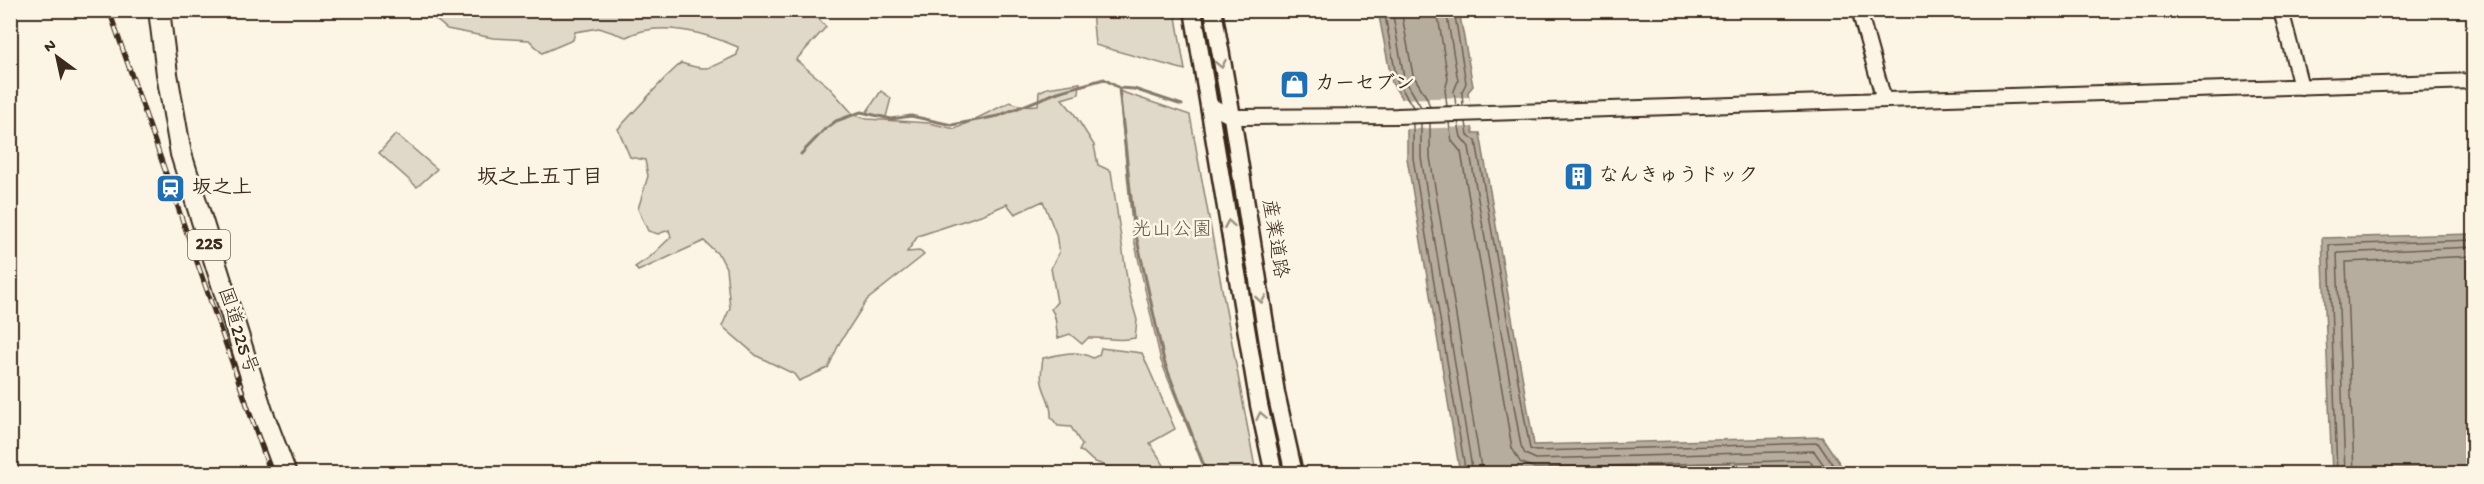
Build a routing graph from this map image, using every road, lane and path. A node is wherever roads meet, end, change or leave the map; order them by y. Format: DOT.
graph roads {
  1 [pos="159,10"];
  2 [pos="1194,10"];
  3 [pos="1213,10"];
  4 [pos="1858,10"];
  5 [pos="2281,10"];
  6 [pos="2474,81"];
  7 [pos="2301,87"];
  8 [pos="1884,100"];
  9 [pos="1208,104"];
  10 [pos="1232,117"];
  11 [pos="286,474"];
  12 [pos="1274,474"];
  13 [pos="1294,474"];
  1 -- 11 [label="highway, 国道225号 / 225"];
  2 -- 9 [label="main road, 産業道路"];
  3 -- 10 [label="main road, 産業道路, one-way"];
  4 -- 8 [label="street"];
  5 -- 7 [label="street"];
  6 -- 7 [label="street"];
  7 -- 8 [label="street"];
  8 -- 10 [label="street"];
  9 -- 10 [label="street"];
  12 -- 9 [label="main road, 産業道路, one-way"];
  10 -- 13 [label="main road, 産業道路, one-way"];
}
